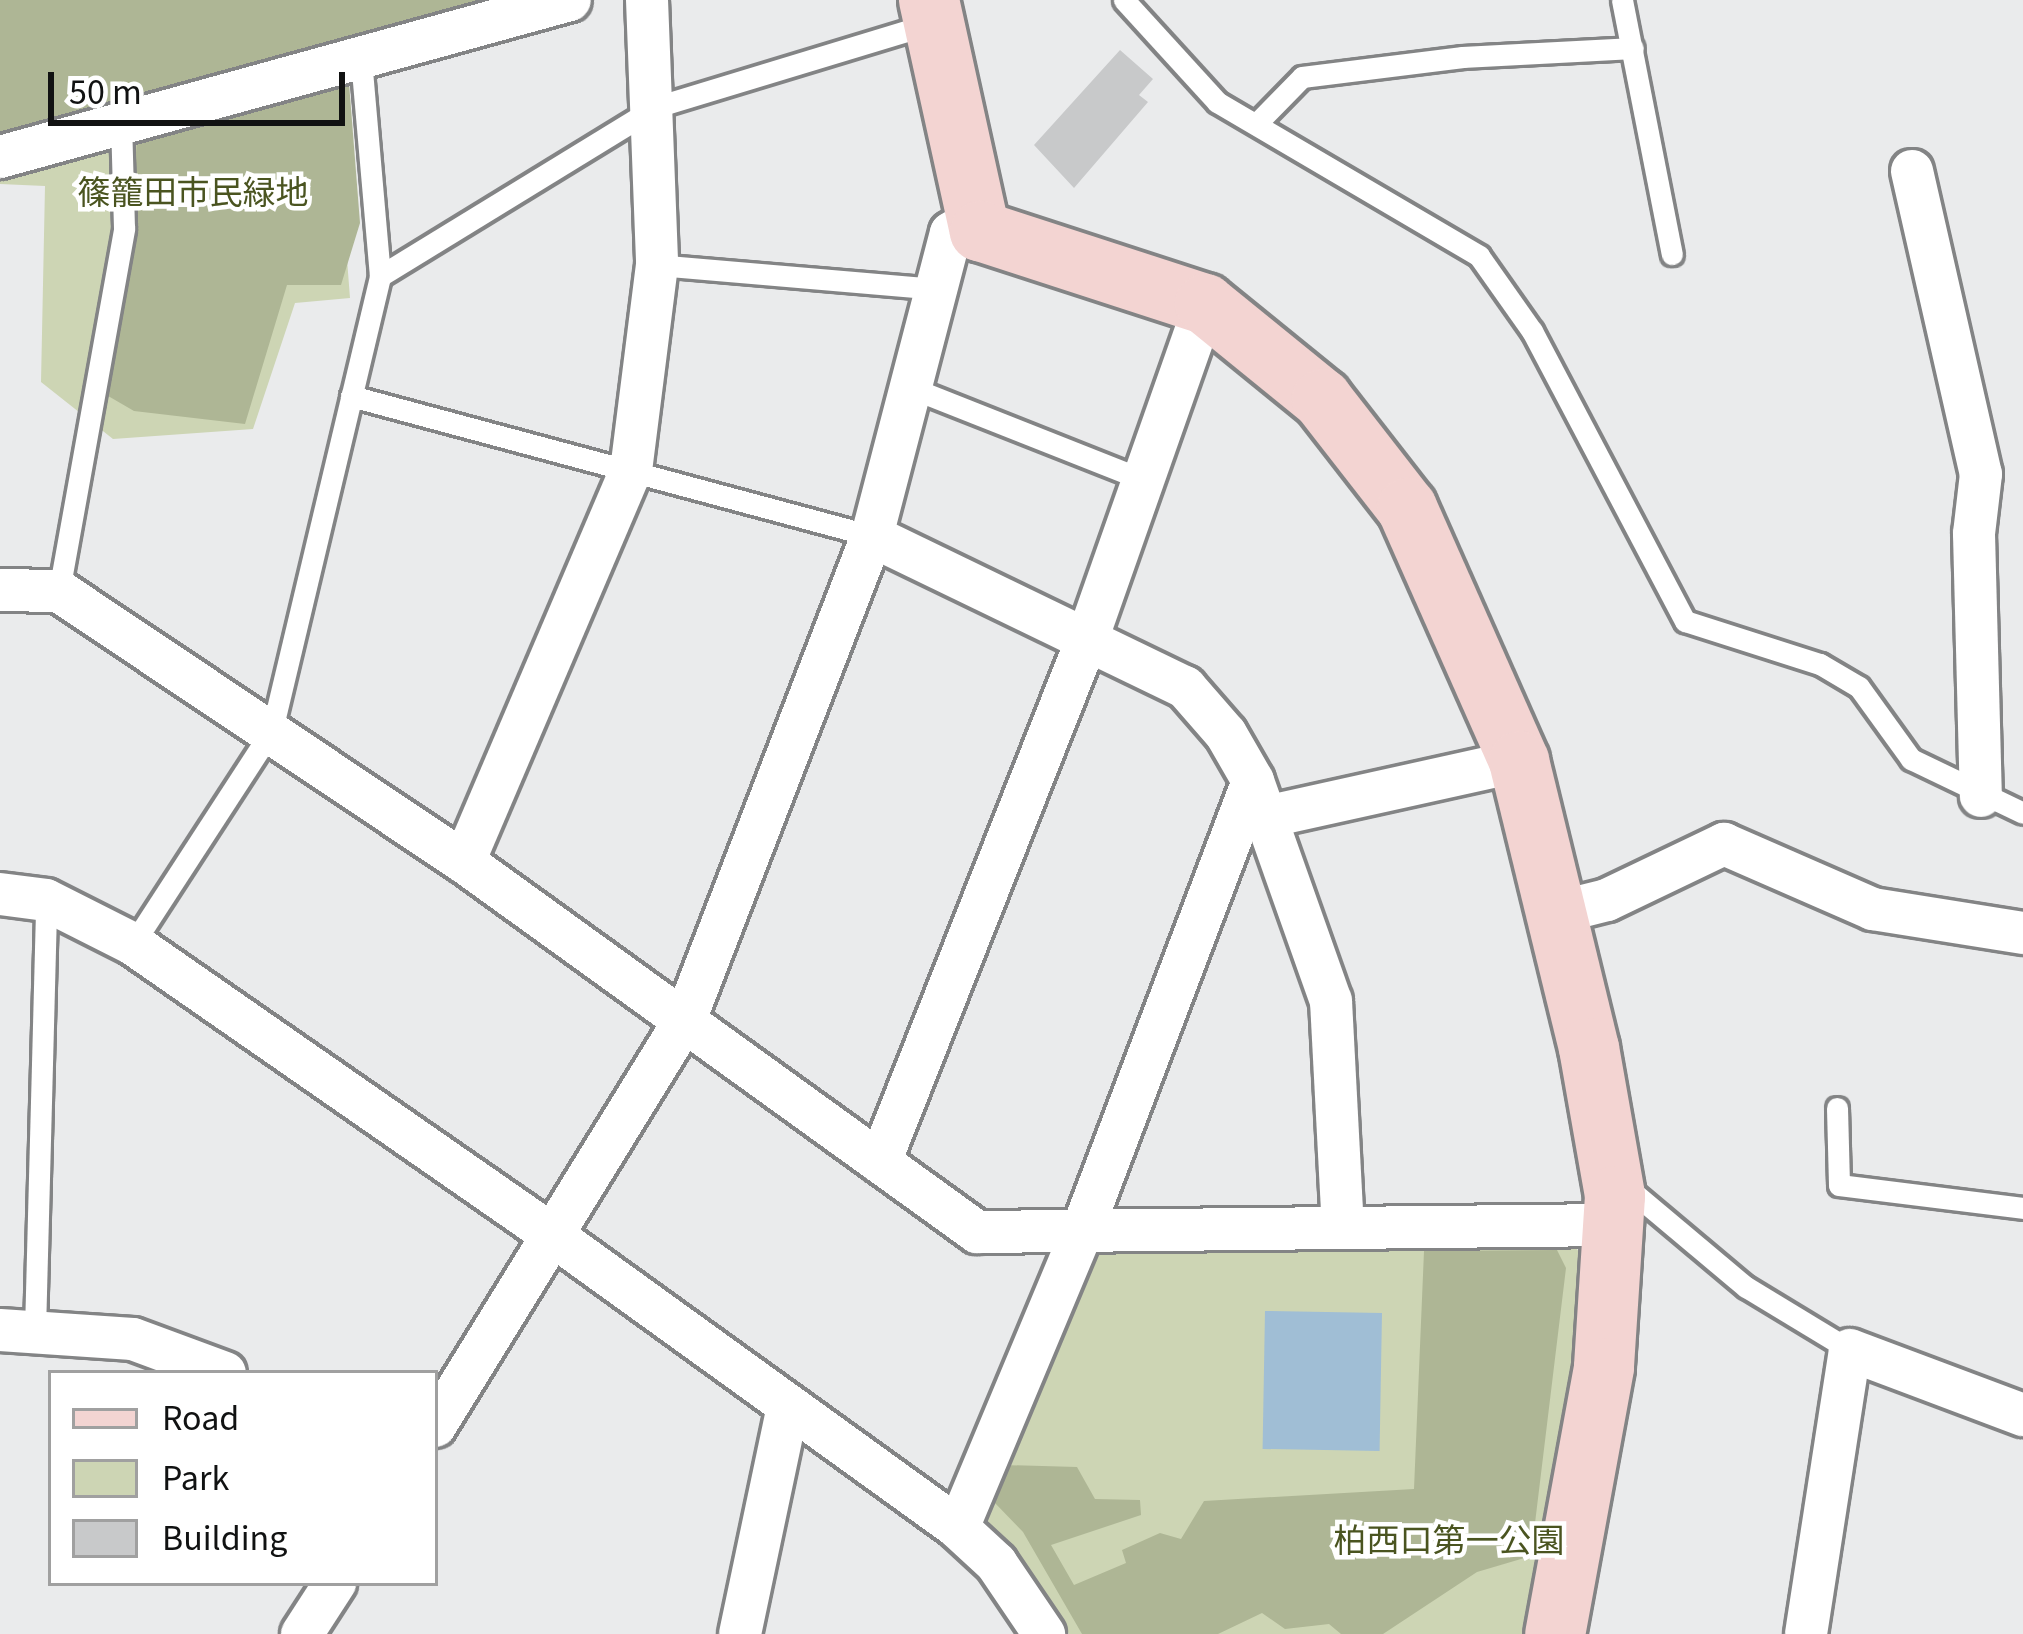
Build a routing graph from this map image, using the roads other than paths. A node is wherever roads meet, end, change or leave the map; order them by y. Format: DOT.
graph roads {
  1 [pos="570,0"];
  2 [pos="647,0"];
  3 [pos="1124,0"];
  4 [pos="1622,0"];
  5 [pos="932,11"];
  6 [pos="1634,48"];
  7 [pos="361,58"];
  8 [pos="656,107"];
  9 [pos="121,121"];
  10 [pos="1258,122"];
  11 [pos="0,158"];
  12 [pos="1912,171"];
  13 [pos="973,219"];
  14 [pos="1672,254"];
  15 [pos="657,265"];
  16 [pos="380,276"];
  17 [pos="938,289"];
  18 [pos="1205,304"];
  19 [pos="914,389"];
  20 [pos="351,397"];
  21 [pos="631,470"];
  22 [pos="1144,480"];
  23 [pos="872,536"];
  24 [pos="0,590"];
  25 [pos="59,591"];
  26 [pos="1089,634"];
  27 [pos="272,730"];
  28 [pos="1519,761"];
  29 [pos="1981,796"];
  30 [pos="1260,799"];
  31 [pos="2023,813"];
  32 [pos="464,862"];
  33 [pos="0,894"];
  34 [pos="46,900"];
  35 [pos="1559,913"];
  36 [pos="2023,932"];
  37 [pos="133,944"];
  38 [pos="685,1020"];
  39 [pos="1838,1108"];
  40 [pos="880,1162"];
  41 [pos="2023,1208"];
  42 [pos="1614,1210"];
  43 [pos="1343,1228"];
  44 [pos="1082,1231"];
  45 [pos="555,1237"];
  46 [pos="17,1330"];
  47 [pos="1850,1350"];
  48 [pos="217,1370"];
  49 [pos="788,1407"];
  50 [pos="2023,1415"];
  51 [pos="438,1421"];
  52 [pos="958,1528"];
  53 [pos="333,1586"];
  54 [pos="302,1634"];
  55 [pos="740,1634"];
  56 [pos="1044,1634"];
  57 [pos="1555,1634"];
  58 [pos="1806,1634"];
  1 -- 7 [label="street"];
  2 -- 8 [label="street"];
  3 -- 10 [label="lane"];
  4 -- 6 [label="lane"];
  5 -- 8 [label="lane"];
  5 -- 13 [label="street"];
  6 -- 10 [label="lane"];
  6 -- 14 [label="lane"];
  7 -- 9 [label="street"];
  7 -- 16 [label="lane"];
  8 -- 15 [label="street"];
  8 -- 16 [label="lane"];
  9 -- 11 [label="street"];
  9 -- 25 [label="lane"];
  10 -- 29 [label="lane"];
  12 -- 29 [label="street"];
  13 -- 17 [label="street"];
  13 -- 18 [label="street"];
  15 -- 17 [label="lane"];
  15 -- 21 [label="street"];
  16 -- 20 [label="lane"];
  17 -- 19 [label="street"];
  18 -- 22 [label="street"];
  18 -- 28 [label="street"];
  19 -- 22 [label="lane"];
  19 -- 23 [label="street"];
  20 -- 21 [label="lane"];
  20 -- 27 [label="lane"];
  21 -- 23 [label="lane"];
  21 -- 32 [label="street"];
  22 -- 26 [label="street"];
  23 -- 26 [label="street"];
  23 -- 38 [label="street"];
  24 -- 25 [label="street"];
  25 -- 27 [label="street"];
  26 -- 30 [label="street"];
  26 -- 40 [label="street"];
  27 -- 32 [label="street"];
  27 -- 37 [label="lane"];
  28 -- 30 [label="street"];
  28 -- 35 [label="street"];
  29 -- 31 [label="lane"];
  30 -- 43 [label="street"];
  30 -- 44 [label="street"];
  32 -- 38 [label="street"];
  33 -- 34 [label="street"];
  34 -- 37 [label="street"];
  34 -- 46 [label="lane"];
  35 -- 36 [label="street"];
  35 -- 42 [label="street"];
  37 -- 45 [label="street"];
  38 -- 40 [label="street"];
  38 -- 45 [label="street"];
  39 -- 41 [label="lane"];
  40 -- 44 [label="street"];
  42 -- 43 [label="street"];
  42 -- 47 [label="lane"];
  42 -- 57 [label="street"];
  43 -- 44 [label="street"];
  44 -- 52 [label="street"];
  45 -- 49 [label="street"];
  45 -- 51 [label="street"];
  46 -- 48 [label="street"];
  47 -- 50 [label="street"];
  47 -- 58 [label="street"];
  49 -- 52 [label="street"];
  49 -- 55 [label="street"];
  52 -- 56 [label="street"];
  53 -- 54 [label="street"];
}
